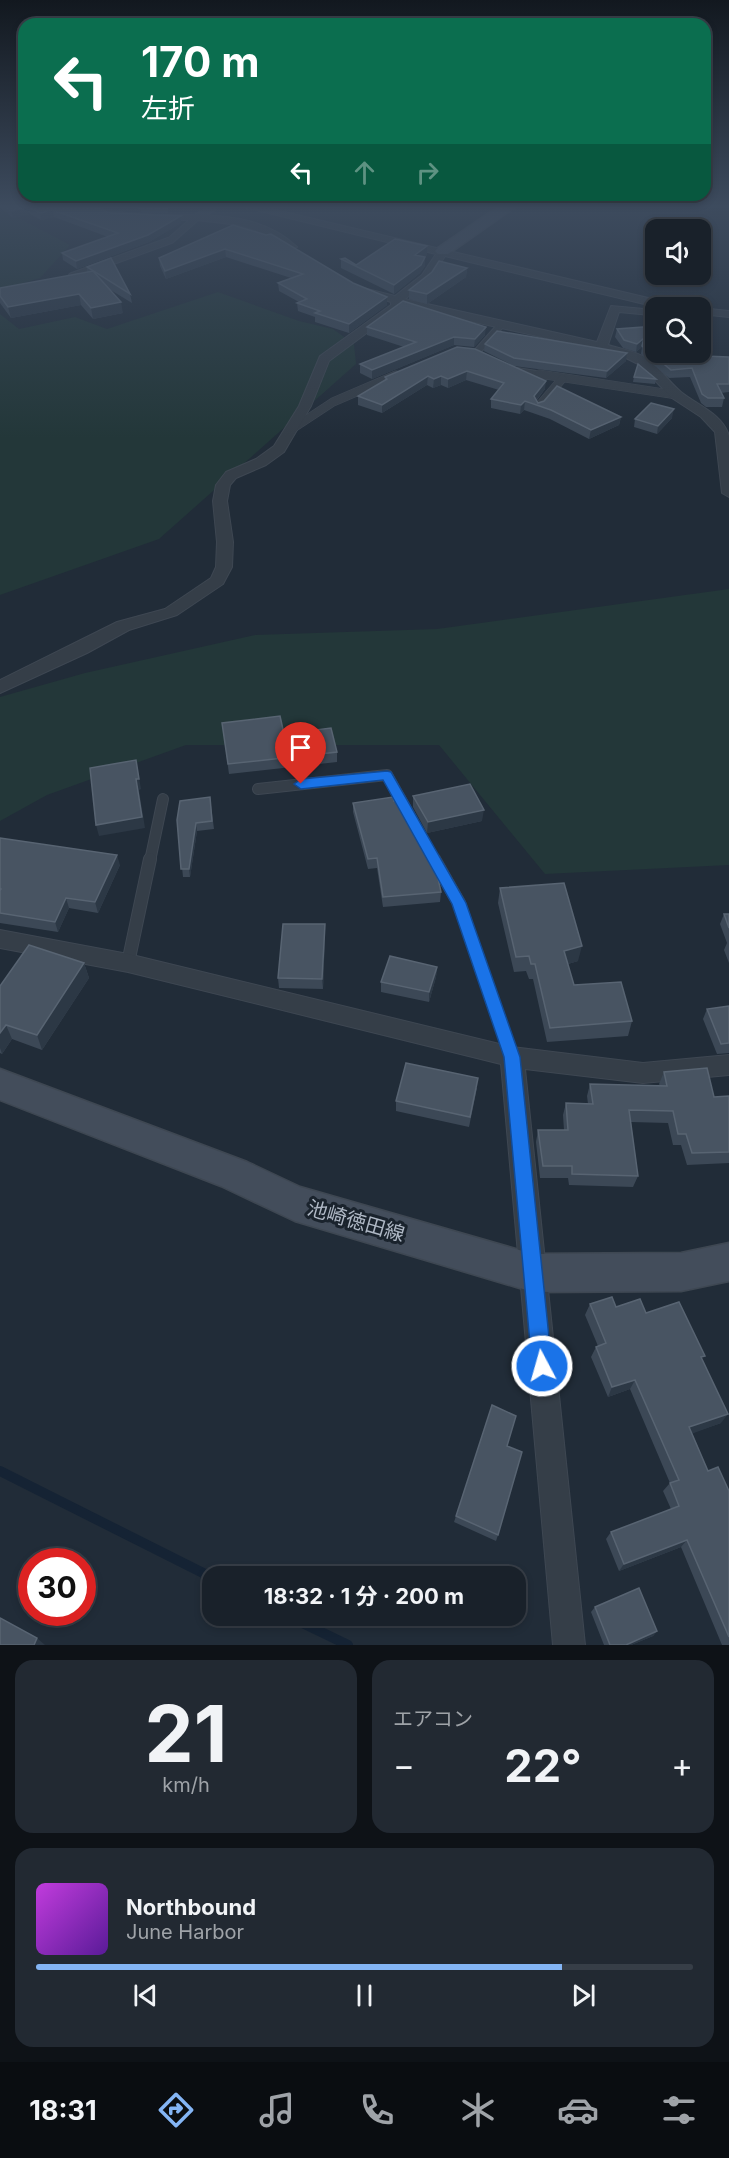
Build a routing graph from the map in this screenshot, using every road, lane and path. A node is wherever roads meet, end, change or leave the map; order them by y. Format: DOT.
graph roads {
  1 [pos="417,284"];
  2 [pos="578,284"];
  3 [pos="354,285"];
  4 [pos="397,300"];
  5 [pos="645,300"];
  6 [pos="645,311"];
  7 [pos="711,313"];
  8 [pos="729,314"];
  9 [pos="500,326"];
  10 [pos="601,347"];
  11 [pos="466,351"];
  12 [pos="476,352"];
  13 [pos="494,362"];
  14 [pos="512,370"];
  15 [pos="405,371"];
  16 [pos="562,379"];
  17 [pos="677,395"];
  18 [pos="539,406"];
  19 [pos="292,429"];
  20 [pos="729,493"];
  21 [pos="0,687"];
  22 [pos="258,789"];
  23 [pos="163,799"];
  24 [pos="0,939"];
  25 [pos="128,963"];
  26 [pos="512,1057"];
  27 [pos="729,1065"];
  28 [pos="0,1084"];
  29 [pos="729,1262"];
  30 [pos="533,1273"];
  31 [pos="569,1645"];
  1 -- 4 [label="street"];
  2 -- 5 [label="street"];
  3 -- 4 [label="street"];
  4 -- 9 [label="street"];
  4 -- 19 [label="street"];
  6 -- 10 [label="street"];
  7 -- 8 [label="street"];
  9 -- 10 [label="street"];
  9 -- 12 [label="lane"];
  10 -- 17 [label="street"];
  11 -- 12 [label="lane"];
  12 -- 13 [label="lane"];
  14 -- 16 [label="lane"];
  15 -- 19 [label="lane"];
  16 -- 17 [label="lane"];
  16 -- 18 [label="lane"];
  17 -- 20 [label="street"];
  19 -- 21 [label="street"];
  22 -- 26 [label="lane"];
  23 -- 25 [label="lane"];
  24 -- 25 [label="street"];
  25 -- 26 [label="street"];
  26 -- 27 [label="street"];
  26 -- 30 [label="street"];
  28 -- 30 [label="main road, 池崎徳田線"];
  29 -- 30 [label="main road, 池崎徳田線"];
  30 -- 31 [label="street"];
}
